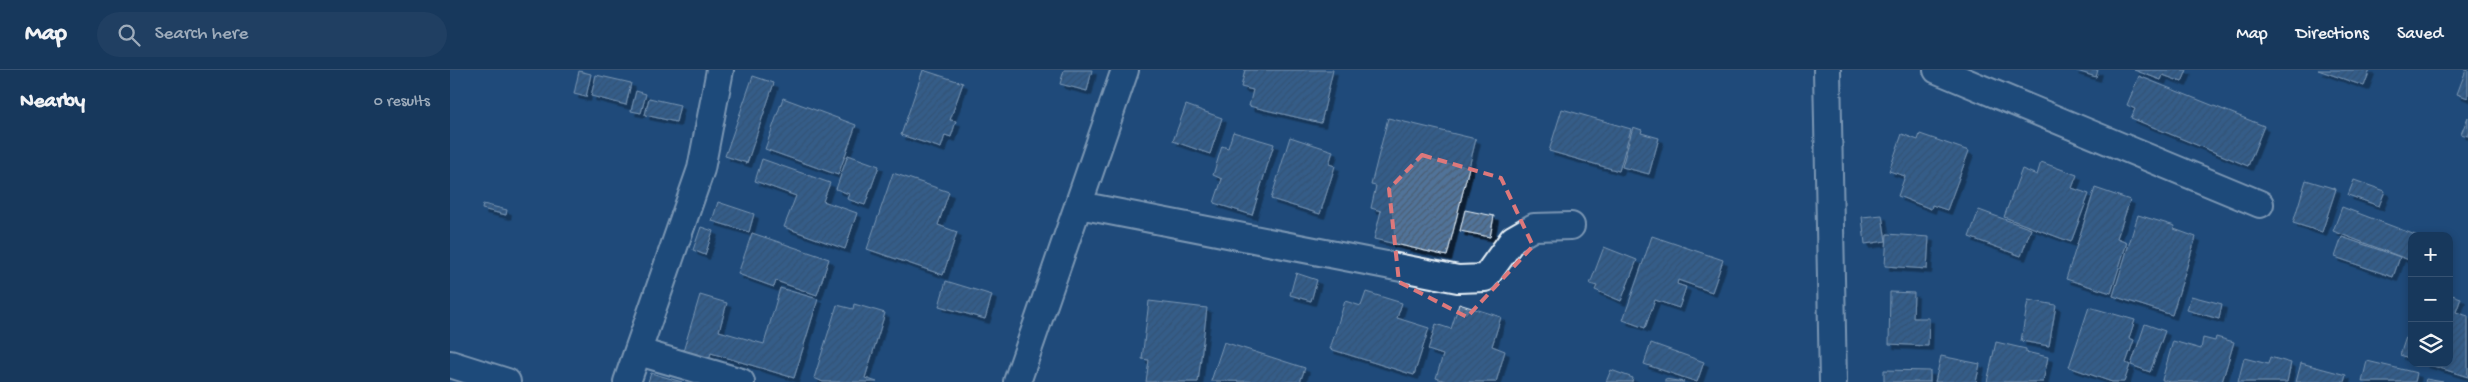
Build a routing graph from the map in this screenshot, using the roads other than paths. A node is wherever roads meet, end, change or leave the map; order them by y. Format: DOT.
graph roads {
  1 [pos="720,70"];
  2 [pos="1125,70"];
  3 [pos="1827,70"];
  4 [pos="1937,70"];
  5 [pos="2260,204"];
  6 [pos="1080,205"];
  7 [pos="1571,226"];
  8 [pos="639,352"];
  9 [pos="450,364"];
  10 [pos="507,382"];
  11 [pos="627,382"];
  12 [pos="741,382"];
  13 [pos="1017,382"];
  14 [pos="1833,382"];
  1 -- 8 [label="street"];
  2 -- 6 [label="street"];
  3 -- 14 [label="street"];
  4 -- 5 [label="street"];
  6 -- 7 [label="street"];
  6 -- 13 [label="street"];
  8 -- 11 [label="street"];
  8 -- 12 [label="street"];
  9 -- 10 [label="street"];
}
